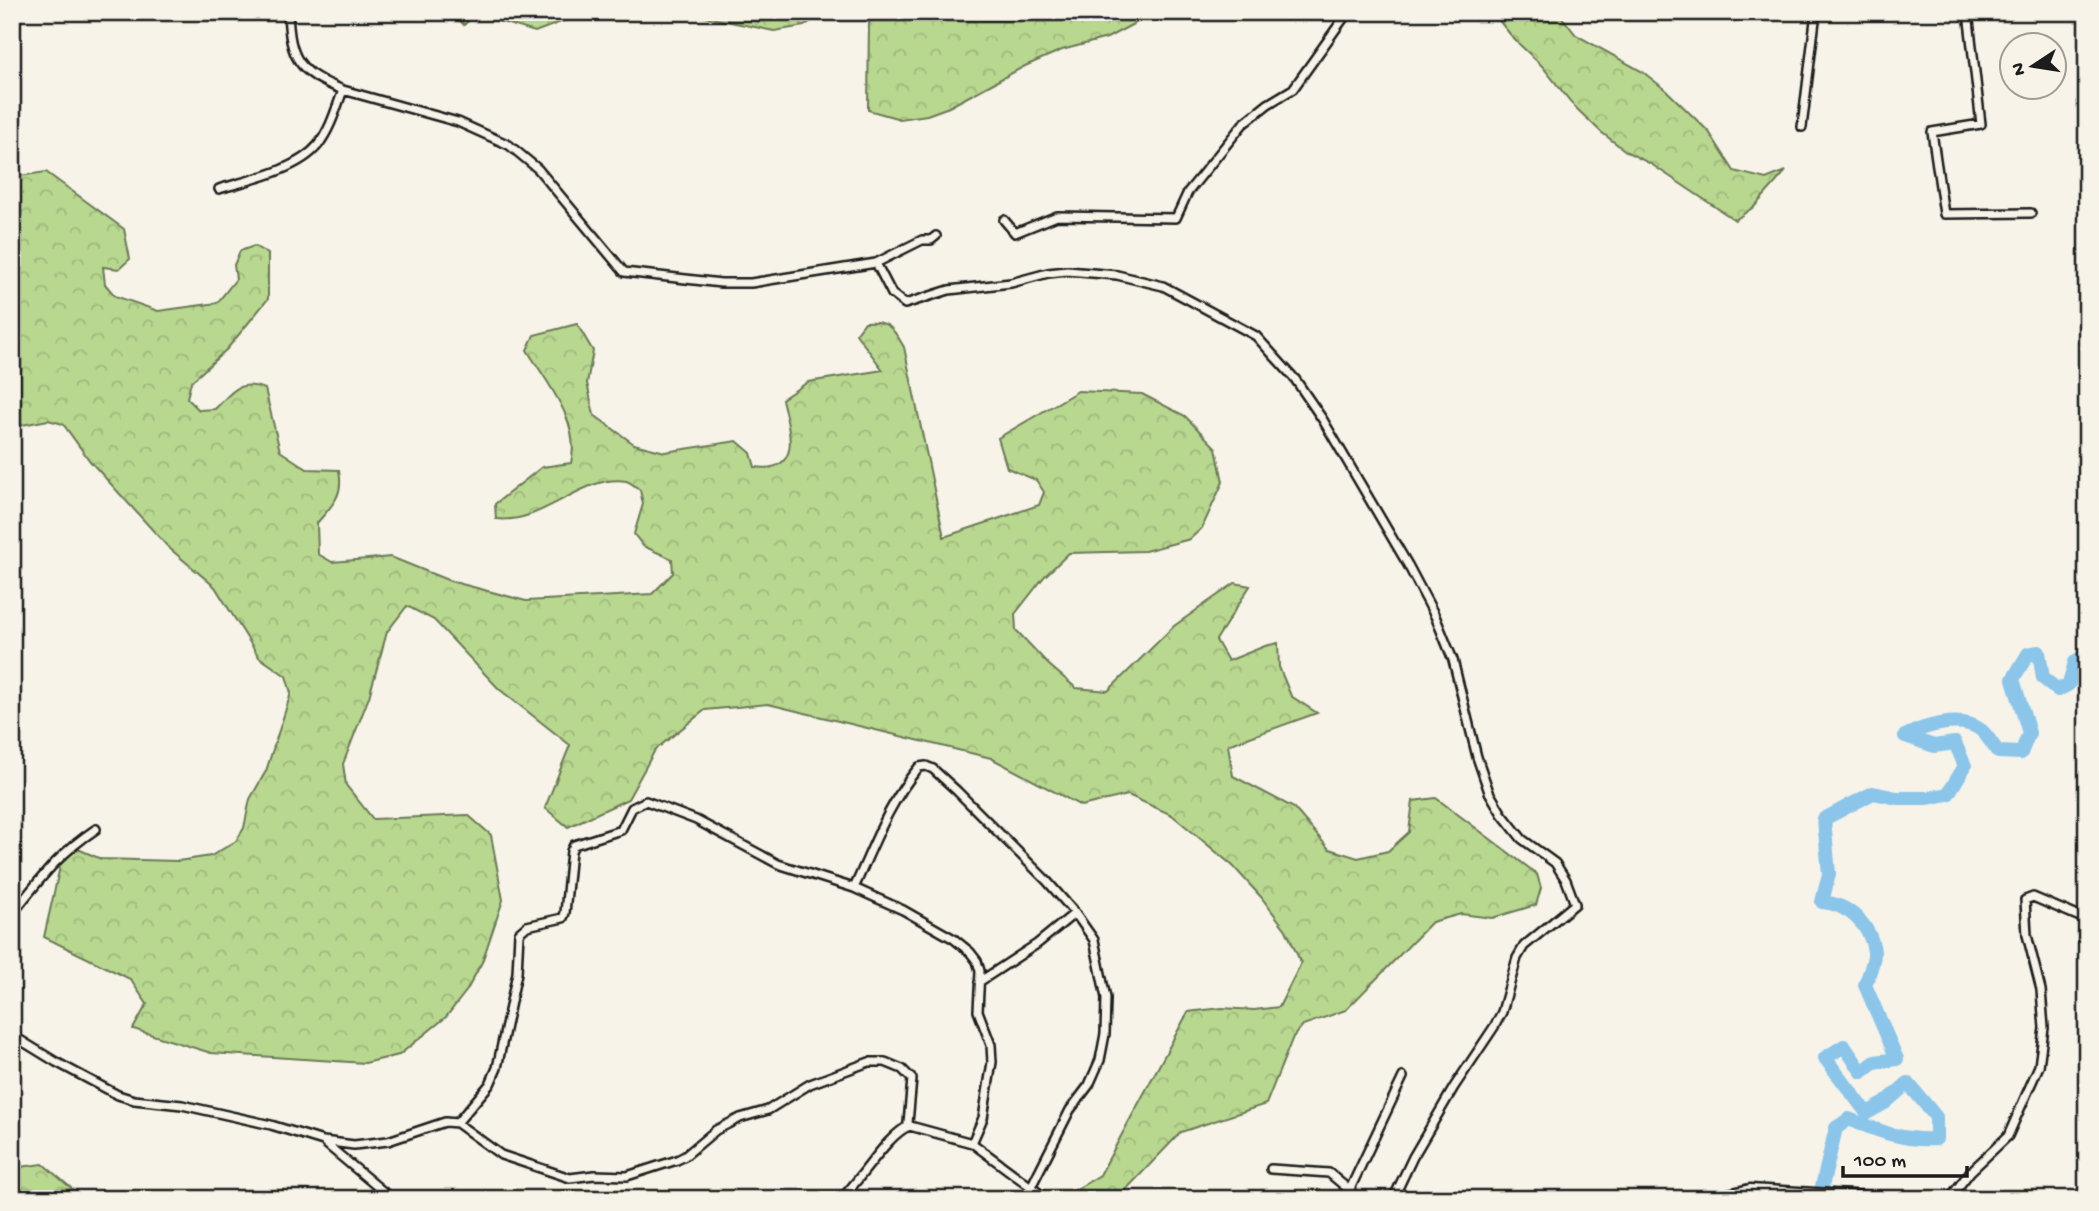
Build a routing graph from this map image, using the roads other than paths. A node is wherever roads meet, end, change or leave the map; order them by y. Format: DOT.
graph roads {
  1 [pos="288,12"];
  2 [pos="1348,12"];
  3 [pos="1816,12"];
  4 [pos="1968,12"];
  5 [pos="342,90"];
  6 [pos="1802,127"];
  7 [pos="219,189"];
  8 [pos="2031,213"];
  9 [pos="1004,220"];
  10 [pos="936,236"];
  11 [pos="876,263"];
  12 [pos="96,829"];
  13 [pos="854,888"];
  14 [pos="1075,913"];
  15 [pos="12,914"];
  16 [pos="2087,920"];
  17 [pos="979,982"];
  18 [pos="12,1035"];
  19 [pos="1403,1077"];
  20 [pos="457,1123"];
  21 [pos="910,1126"];
  22 [pos="323,1141"];
  23 [pos="972,1143"];
  24 [pos="1271,1170"];
  25 [pos="1031,1187"];
  26 [pos="1350,1189"];
  27 [pos="392,1199"];
  28 [pos="841,1199"];
  29 [pos="1047,1199"];
  30 [pos="1360,1199"];
  31 [pos="1393,1199"];
  32 [pos="1711,1199"];
  33 [pos="1899,1199"];
  34 [pos="1949,1199"];
  1 -- 5 [label="street"];
  2 -- 9 [label="street"];
  3 -- 6 [label="street"];
  4 -- 8 [label="street"];
  5 -- 7 [label="street"];
  5 -- 11 [label="street"];
  10 -- 11 [label="street"];
  11 -- 31 [label="street"];
  12 -- 15 [label="street"];
  13 -- 14 [label="street"];
  13 -- 17 [label="street"];
  13 -- 20 [label="street"];
  14 -- 17 [label="street"];
  14 -- 25 [label="street"];
  16 -- 34 [label="street"];
  17 -- 23 [label="street"];
  18 -- 22 [label="street"];
  19 -- 26 [label="street"];
  20 -- 21 [label="street"];
  20 -- 22 [label="street"];
  21 -- 23 [label="street"];
  21 -- 28 [label="street"];
  22 -- 27 [label="street"];
  23 -- 25 [label="street"];
  24 -- 26 [label="street"];
  25 -- 29 [label="street"];
  26 -- 30 [label="street"];
  32 -- 33 [label="street"];
}
